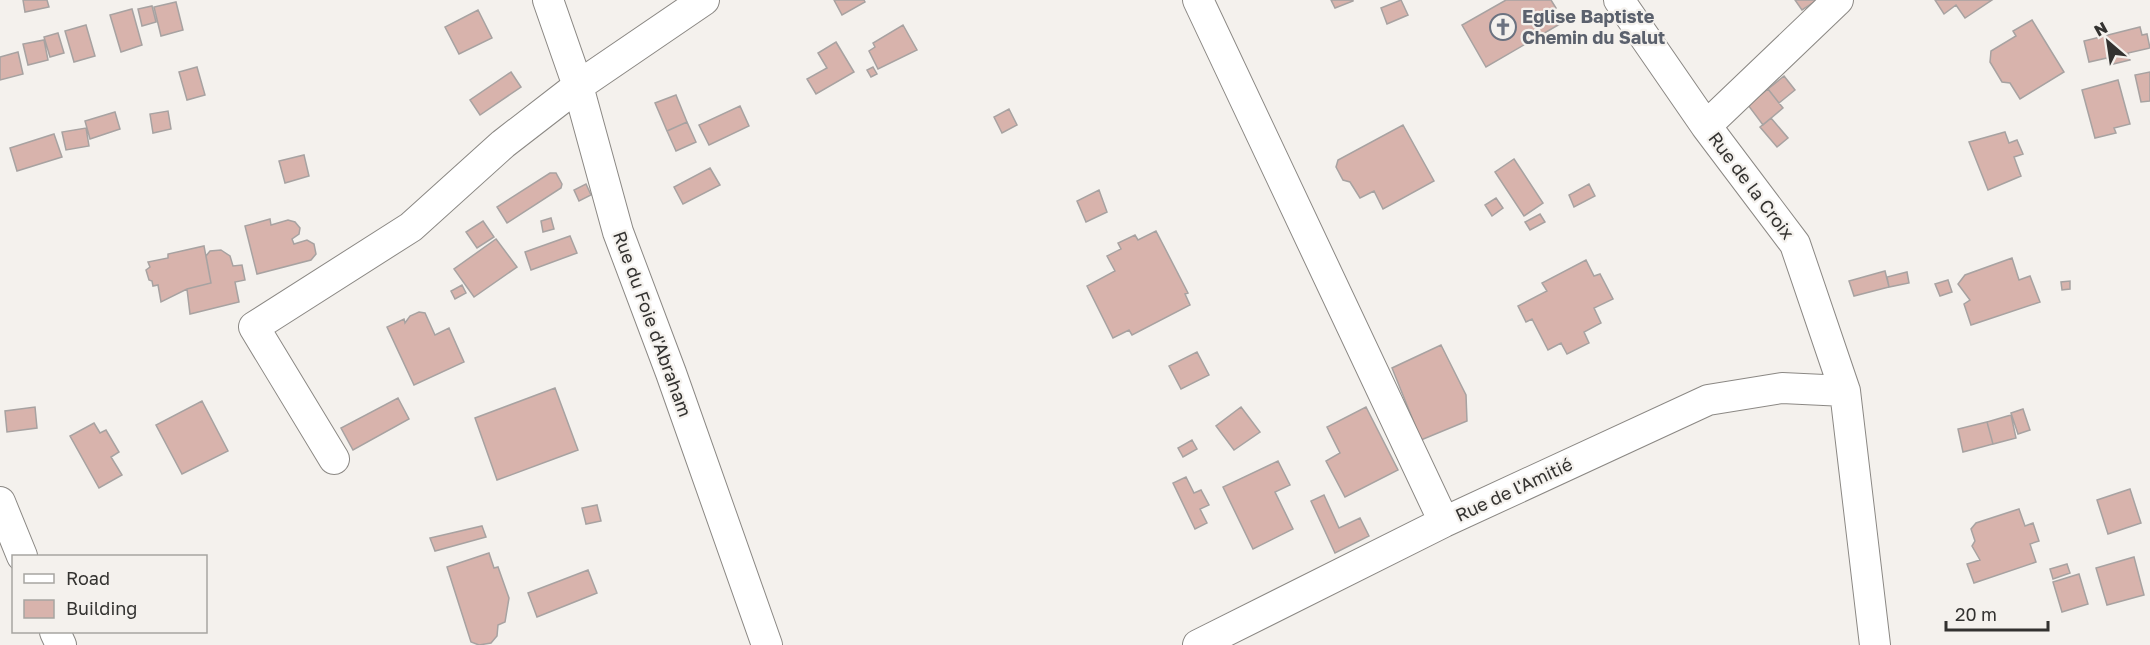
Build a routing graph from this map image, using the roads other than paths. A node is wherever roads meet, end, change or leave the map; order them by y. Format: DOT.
graph roads {
  1 [pos="548,0"];
  2 [pos="704,0"];
  3 [pos="1198,0"];
  4 [pos="1619,0"];
  5 [pos="1838,0"];
  6 [pos="578,86"];
  7 [pos="1706,126"];
  8 [pos="1845,391"];
  9 [pos="334,459"];
  10 [pos="0,502"];
  11 [pos="1444,522"];
  12 [pos="22,555"];
  13 [pos="767,645"];
  14 [pos="1198,645"];
  15 [pos="1875,645"];
  1 -- 6 [label="street, Rue du Foie d'Abraham"];
  2 -- 6 [label="street"];
  3 -- 11 [label="street"];
  4 -- 7 [label="street, Rue de la Croix"];
  5 -- 7 [label="street"];
  6 -- 9 [label="street"];
  6 -- 13 [label="street, Rue du Foie d'Abraham"];
  7 -- 8 [label="street, Rue de la Croix"];
  8 -- 11 [label="street, Rue de l'Amitié"];
  8 -- 15 [label="street, Rue de la Croix"];
  10 -- 12 [label="street"];
  11 -- 14 [label="street, Rue de l'Amitié"];
}
